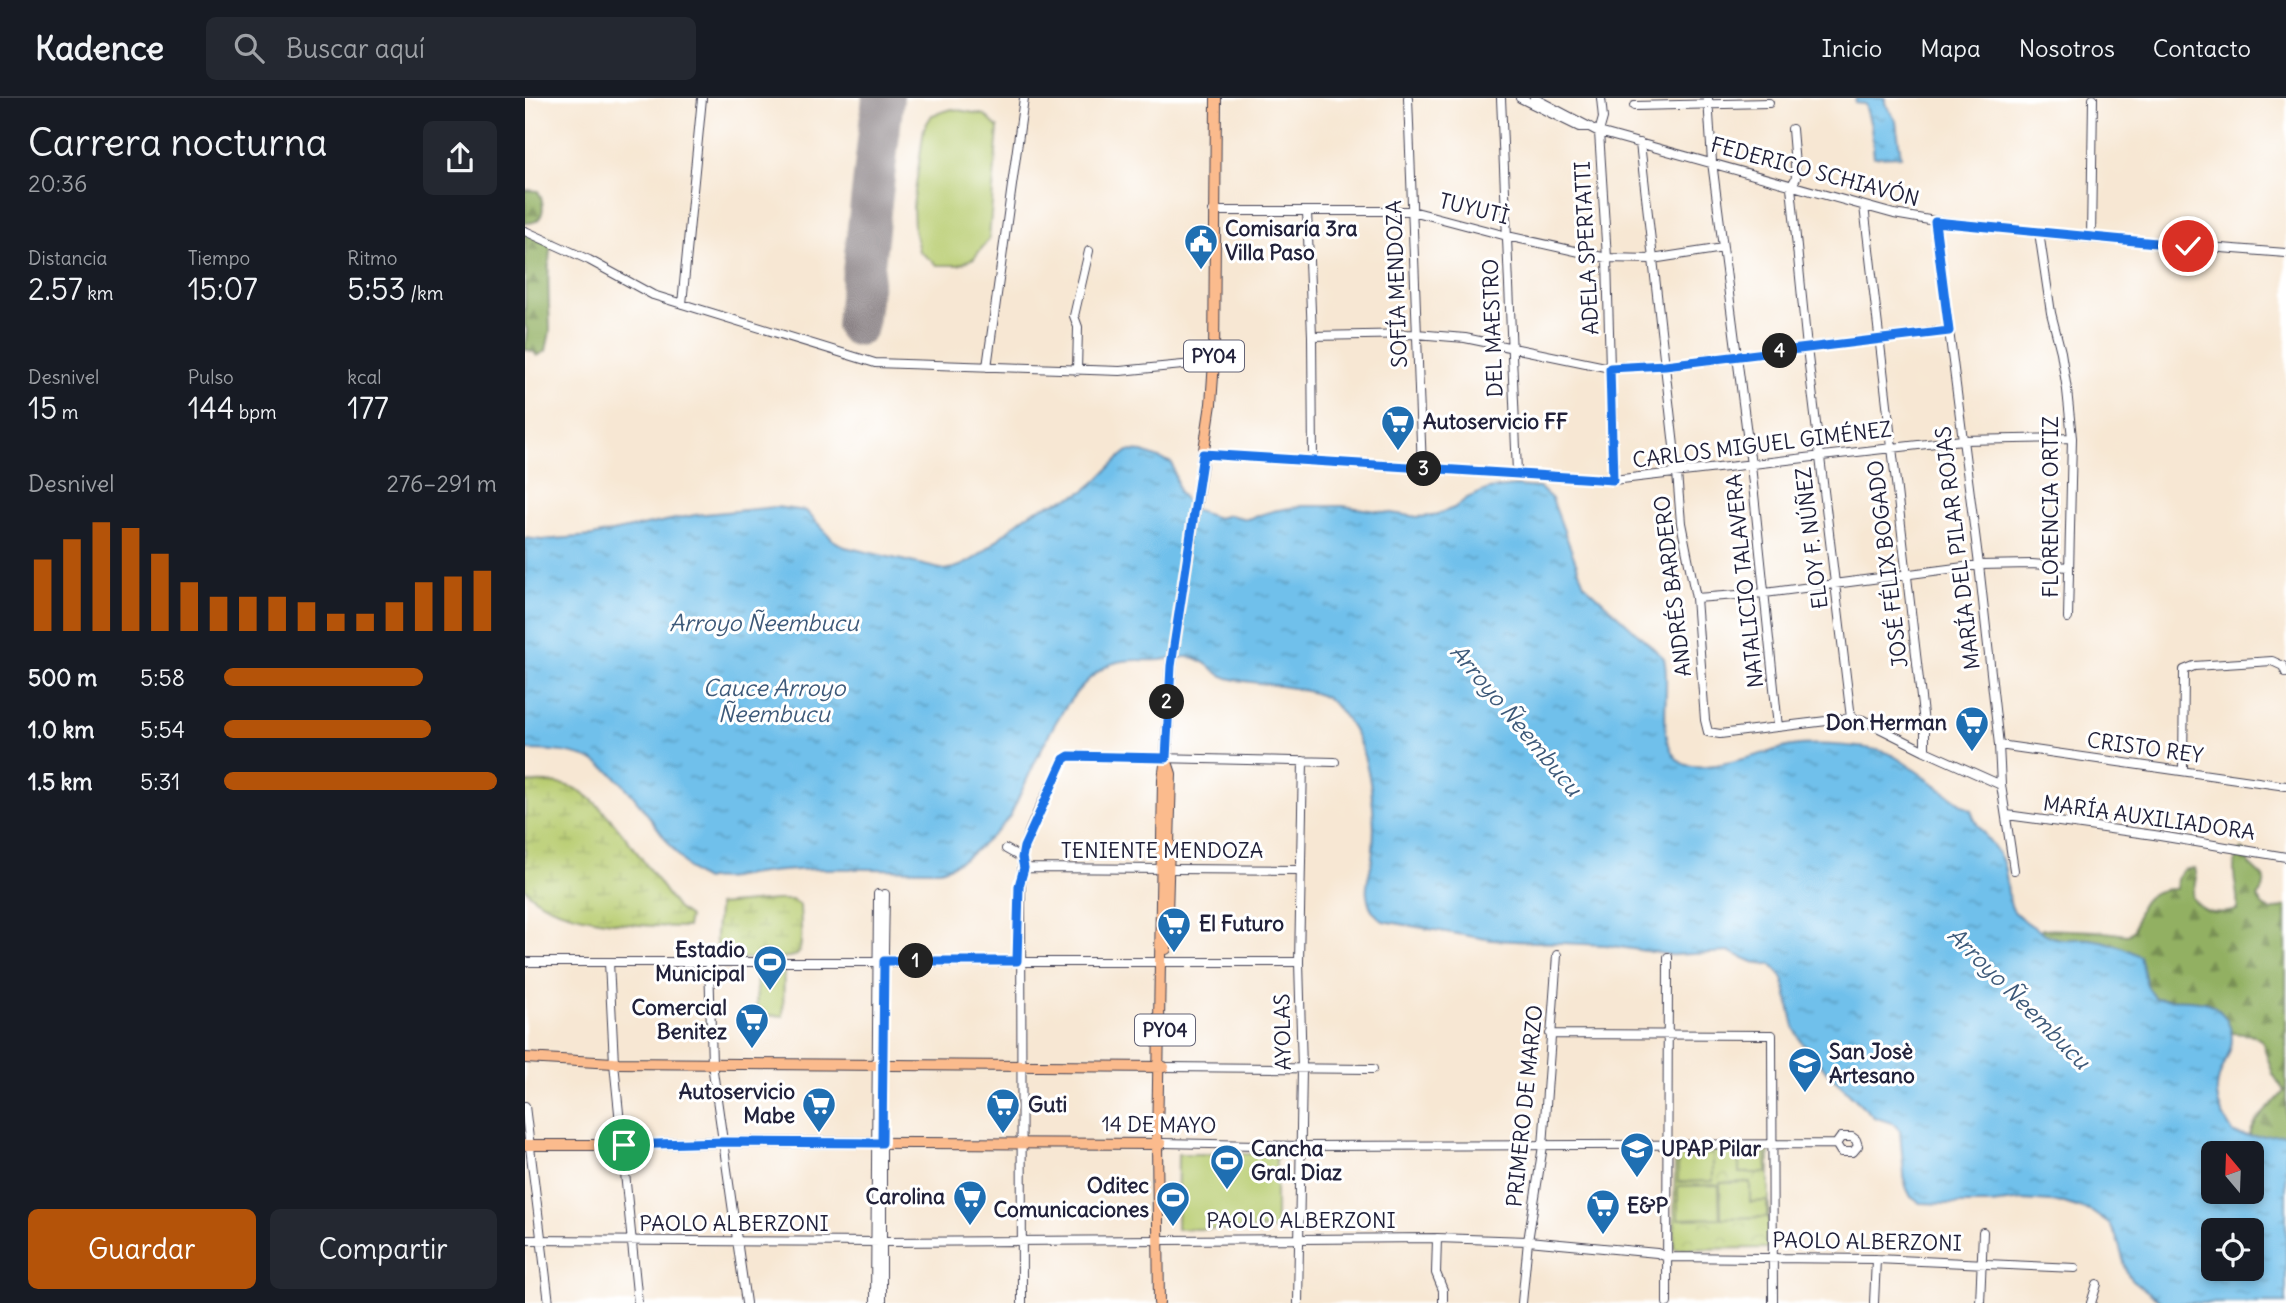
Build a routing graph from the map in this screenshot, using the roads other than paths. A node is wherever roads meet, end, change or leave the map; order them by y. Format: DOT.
graph roads {
  1 [pos="702,98"];
  2 [pos="1024,98"];
  3 [pos="1216,98"];
  4 [pos="1408,98"];
  5 [pos="1501,98"];
  6 [pos="1520,98"];
  7 [pos="1534,98"];
  8 [pos="1601,98"];
  9 [pos="2094,98"];
  10 [pos="1708,101"];
  11 [pos="1769,103"];
  12 [pos="1634,106"];
  13 [pos="1590,127"];
  14 [pos="1792,129"];
  15 [pos="1599,132"];
  16 [pos="1640,144"];
  17 [pos="1712,162"];
  18 [pos="1791,187"];
  19 [pos="1864,206"];
  20 [pos="1213,211"];
  21 [pos="1307,211"];
  22 [pos="1412,211"];
  23 [pos="1935,222"];
  24 [pos="525,231"];
  25 [pos="2039,232"];
  26 [pos="1507,236"];
  27 [pos="2091,238"];
  28 [pos="1723,248"];
  29 [pos="1089,251"];
  30 [pos="2286,253"];
  31 [pos="1607,258"];
  32 [pos="1652,259"];
  33 [pos="682,304"];
  34 [pos="1949,331"];
  35 [pos="1416,334"];
  36 [pos="1312,336"];
  37 [pos="1878,339"];
  38 [pos="1511,347"];
  39 [pos="1807,348"];
  40 [pos="1736,355"];
  41 [pos="1214,362"];
  42 [pos="1665,365"];
  43 [pos="988,367"];
  44 [pos="1610,368"];
  45 [pos="1077,371"];
  46 [pos="2073,438"];
  47 [pos="1962,440"];
  48 [pos="1892,448"];
  49 [pos="1203,454"];
  50 [pos="1820,457"];
  51 [pos="1313,461"];
  52 [pos="1751,465"];
  53 [pos="1422,469"];
  54 [pos="1517,472"];
  55 [pos="1677,473"];
  56 [pos="1613,480"];
  57 [pos="1979,565"];
  58 [pos="2068,568"];
  59 [pos="1907,575"];
  60 [pos="1835,583"];
  61 [pos="1765,593"];
  62 [pos="1696,598"];
  63 [pos="2068,618"];
  64 [pos="2286,674"];
  65 [pos="1851,718"];
  66 [pos="1778,727"];
  67 [pos="1999,745"];
  68 [pos="1925,751"];
  69 [pos="1166,758"];
  70 [pos="1303,761"];
  71 [pos="1335,762"];
  72 [pos="2183,770"];
  73 [pos="2001,785"];
  74 [pos="2286,786"];
  75 [pos="2007,815"];
  76 [pos="1006,849"];
  77 [pos="2286,857"];
  78 [pos="1022,858"];
  79 [pos="1024,868"];
  80 [pos="1164,868"];
  81 [pos="1300,870"];
  82 [pos="2014,870"];
  83 [pos="881,894"];
  84 [pos="1557,955"];
  85 [pos="1668,957"];
  86 [pos="1163,960"];
  87 [pos="881,961"];
  88 [pos="1020,961"];
  89 [pos="525,962"];
  90 [pos="609,962"];
  91 [pos="709,962"];
  92 [pos="1299,962"];
  93 [pos="1551,1034"];
  94 [pos="1668,1034"];
  95 [pos="525,1058"];
  96 [pos="614,1063"];
  97 [pos="712,1064"];
  98 [pos="879,1065"];
  99 [pos="1020,1067"];
  100 [pos="1161,1067"];
  101 [pos="1302,1069"];
  102 [pos="1373,1069"];
  103 [pos="525,1106"];
  104 [pos="723,1142"];
  105 [pos="879,1143"];
  106 [pos="1020,1143"];
  107 [pos="1160,1144"];
  108 [pos="1772,1144"];
  109 [pos="1836,1144"];
  110 [pos="528,1145"];
  111 [pos="624,1145"];
  112 [pos="1668,1145"];
  113 [pos="1301,1146"];
  114 [pos="1543,1146"];
  115 [pos="1983,1232"];
  116 [pos="1437,1238"];
  117 [pos="1161,1239"];
  118 [pos="525,1240"];
  119 [pos="543,1240"];
  120 [pos="736,1240"];
  121 [pos="1020,1240"];
  122 [pos="1299,1240"];
  123 [pos="632,1241"];
  124 [pos="1528,1241"];
  125 [pos="880,1242"];
  126 [pos="1667,1256"];
  127 [pos="1773,1257"];
  128 [pos="1876,1259"];
  129 [pos="1982,1263"];
  130 [pos="2075,1268"];
  131 [pos="2097,1284"];
  132 [pos="549,1303"];
  133 [pos="638,1303"];
  134 [pos="746,1303"];
  135 [pos="875,1303"];
  136 [pos="882,1303"];
  137 [pos="1020,1303"];
  138 [pos="1159,1303"];
  139 [pos="1164,1303"];
  140 [pos="1298,1303"];
  141 [pos="1443,1303"];
  142 [pos="1522,1303"];
  143 [pos="1667,1303"];
  144 [pos="1773,1303"];
  145 [pos="1874,1303"];
  146 [pos="1980,1303"];
  147 [pos="2091,1303"];
  1 -- 33 [label="street"];
  2 -- 43 [label="street"];
  3 -- 20 [label="main road, PY04"];
  4 -- 22 [label="street, SOFÍA MENDOZA"];
  5 -- 26 [label="street, DEL MAESTRO"];
  6 -- 13 [label="street, FEDERICO SCHIAVÓN"];
  7 -- 13 [label="street, FEDERICO SCHIAVÓN"];
  8 -- 15 [label="street, ADELA SPERTATTI"];
  9 -- 27 [label="street"];
  10 -- 11 [label="street"];
  10 -- 12 [label="street"];
  10 -- 17 [label="street, NATALICIO TALAVERA"];
  13 -- 15 [label="street, FEDERICO SCHIAVÓN"];
  14 -- 18 [label="street, ELOY F. NÚÑEZ"];
  15 -- 16 [label="street, FEDERICO SCHIAVÓN"];
  15 -- 31 [label="street, ADELA SPERTATTI"];
  16 -- 17 [label="street, FEDERICO SCHIAVÓN"];
  16 -- 32 [label="street, ANDRÉS BARDERO"];
  17 -- 18 [label="street, FEDERICO SCHIAVÓN"];
  17 -- 28 [label="street, NATALICIO TALAVERA"];
  18 -- 19 [label="street, FEDERICO SCHIAVÓN"];
  18 -- 39 [label="street, ELOY F. NÚÑEZ"];
  19 -- 23 [label="street, FEDERICO SCHIAVÓN"];
  19 -- 37 [label="street, JOSÉ FÉLIX BOGADO"];
  20 -- 21 [label="street, TUYUTÌ"];
  20 -- 41 [label="main road, PY04"];
  21 -- 22 [label="street, TUYUTÌ"];
  21 -- 36 [label="street"];
  22 -- 26 [label="street, TUYUTÌ"];
  22 -- 35 [label="street, SOFÍA MENDOZA"];
  23 -- 25 [label="street, FEDERICO SCHIAVÓN"];
  23 -- 34 [label="street, MARÍA DEL PILAR ROJAS"];
  24 -- 33 [label="street"];
  25 -- 27 [label="street, FEDERICO SCHIAVÓN"];
  25 -- 46 [label="street, FLORENCIA ORTIZ"];
  26 -- 31 [label="street, TUYUTÌ"];
  26 -- 38 [label="street, DEL MAESTRO"];
  27 -- 30 [label="street, FEDERICO SCHIAVÓN"];
  28 -- 32 [label="street, TUYUTÌ"];
  28 -- 40 [label="street, NATALICIO TALAVERA"];
  29 -- 45 [label="street"];
  31 -- 32 [label="street, TUYUTÌ"];
  31 -- 44 [label="street, ADELA SPERTATTI"];
  32 -- 42 [label="street, ANDRÉS BARDERO"];
  33 -- 43 [label="street"];
  34 -- 37 [label="street"];
  34 -- 47 [label="street, MARÍA DEL PILAR ROJAS"];
  35 -- 36 [label="street"];
  35 -- 38 [label="street"];
  35 -- 53 [label="street, SOFÍA MENDOZA"];
  36 -- 51 [label="street"];
  37 -- 39 [label="street"];
  37 -- 48 [label="street, JOSÉ FÉLIX BOGADO"];
  38 -- 44 [label="street"];
  38 -- 54 [label="street, DEL MAESTRO"];
  39 -- 40 [label="street"];
  39 -- 50 [label="street, ELOY F. NÚÑEZ"];
  40 -- 42 [label="street"];
  40 -- 52 [label="street, NATALICIO TALAVERA"];
  41 -- 45 [label="street"];
  41 -- 49 [label="main road, PY04"];
  42 -- 44 [label="street"];
  42 -- 55 [label="street, ANDRÉS BARDERO"];
  43 -- 45 [label="street"];
  44 -- 56 [label="street, ADELA SPERTATTI"];
  46 -- 47 [label="street, CARLOS MIGUEL GIMÉNEZ"];
  46 -- 58 [label="street, FLORENCIA ORTIZ"];
  47 -- 48 [label="street, CARLOS MIGUEL GIMÉNEZ"];
  47 -- 57 [label="street, MARÍA DEL PILAR ROJAS"];
  48 -- 50 [label="street, CARLOS MIGUEL GIMÉNEZ"];
  48 -- 59 [label="street, JOSÉ FÉLIX BOGADO"];
  49 -- 51 [label="street, CARLOS MIGUEL GIMÉNEZ"];
  49 -- 69 [label="main road, PY04"];
  50 -- 52 [label="street, CARLOS MIGUEL GIMÉNEZ"];
  50 -- 60 [label="street, ELOY F. NÚÑEZ"];
  51 -- 53 [label="street, CARLOS MIGUEL GIMÉNEZ"];
  52 -- 55 [label="street, CARLOS MIGUEL GIMÉNEZ"];
  52 -- 61 [label="street, NATALICIO TALAVERA"];
  53 -- 54 [label="street, CARLOS MIGUEL GIMÉNEZ"];
  54 -- 56 [label="street, CARLOS MIGUEL GIMÉNEZ"];
  55 -- 56 [label="street, CARLOS MIGUEL GIMÉNEZ"];
  55 -- 62 [label="street, ANDRÉS BARDERO"];
  57 -- 58 [label="street"];
  57 -- 59 [label="street"];
  57 -- 67 [label="street, MARÍA DEL PILAR ROJAS"];
  58 -- 63 [label="street, FLORENCIA ORTIZ"];
  59 -- 60 [label="street"];
  59 -- 68 [label="street, JOSÉ FÉLIX BOGADO"];
  60 -- 61 [label="street"];
  60 -- 65 [label="street, ELOY F. NÚÑEZ"];
  61 -- 62 [label="street"];
  61 -- 66 [label="street, NATALICIO TALAVERA"];
  62 -- 66 [label="street, ANDRÉS BARDERO"];
  64 -- 72 [label="street"];
  65 -- 66 [label="street"];
  65 -- 68 [label="street"];
  67 -- 72 [label="street, CRISTO REY"];
  67 -- 73 [label="street, MARÍA DEL PILAR ROJAS"];
  68 -- 73 [label="street"];
  69 -- 70 [label="street"];
  69 -- 78 [label="street"];
  69 -- 80 [label="main road, PY04"];
  70 -- 71 [label="street"];
  70 -- 81 [label="street, AYOLAS"];
  72 -- 74 [label="street, CRISTO REY"];
  73 -- 75 [label="street, MARÍA DEL PILAR ROJAS"];
  75 -- 77 [label="street, MARÍA AUXILIADORA"];
  75 -- 82 [label="street, MARÍA DEL PILAR ROJAS"];
  76 -- 78 [label="street"];
  78 -- 79 [label="street"];
  79 -- 80 [label="street, TENIENTE MENDOZA"];
  79 -- 88 [label="street"];
  80 -- 81 [label="street, TENIENTE MENDOZA"];
  80 -- 86 [label="main road, PY04"];
  81 -- 92 [label="street, AYOLAS"];
  83 -- 87 [label="street"];
  84 -- 93 [label="street, PRIMERO DE MARZO"];
  85 -- 94 [label="street"];
  86 -- 88 [label="street"];
  86 -- 92 [label="street"];
  86 -- 100 [label="main road, PY04"];
  87 -- 88 [label="street"];
  87 -- 91 [label="street"];
  87 -- 98 [label="street"];
  88 -- 99 [label="street"];
  89 -- 90 [label="street"];
  90 -- 91 [label="street"];
  90 -- 96 [label="street"];
  91 -- 97 [label="street"];
  92 -- 101 [label="street, AYOLAS"];
  93 -- 94 [label="street"];
  93 -- 114 [label="street, PRIMERO DE MARZO"];
  94 -- 108 [label="street"];
  94 -- 112 [label="street"];
  95 -- 96 [label="main road"];
  96 -- 97 [label="main road"];
  96 -- 111 [label="street"];
  97 -- 98 [label="main road"];
  97 -- 104 [label="street"];
  98 -- 99 [label="main road"];
  98 -- 105 [label="street"];
  99 -- 100 [label="main road"];
  99 -- 106 [label="street"];
  100 -- 101 [label="street"];
  100 -- 107 [label="main road, PY04"];
  101 -- 102 [label="street"];
  101 -- 113 [label="street, AYOLAS"];
  103 -- 110 [label="street"];
  104 -- 105 [label="main road, 14 DE MAYO"];
  104 -- 111 [label="main road, 14 DE MAYO"];
  104 -- 120 [label="street"];
  105 -- 106 [label="main road, 14 DE MAYO"];
  105 -- 125 [label="street"];
  106 -- 107 [label="main road, 14 DE MAYO"];
  106 -- 121 [label="street"];
  107 -- 113 [label="street, 14 DE MAYO"];
  107 -- 117 [label="main road, PY04"];
  108 -- 109 [label="street, 14 DE MAYO"];
  108 -- 112 [label="street, 14 DE MAYO"];
  108 -- 127 [label="street"];
  110 -- 111 [label="main road, 14 DE MAYO"];
  110 -- 119 [label="street"];
  111 -- 123 [label="street"];
  112 -- 114 [label="street, 14 DE MAYO"];
  112 -- 126 [label="street"];
  113 -- 114 [label="street, 14 DE MAYO"];
  113 -- 122 [label="street, AYOLAS"];
  114 -- 124 [label="street, PRIMERO DE MARZO"];
  115 -- 129 [label="street"];
  116 -- 122 [label="street, PAOLO ALBERZONI"];
  116 -- 124 [label="street, PAOLO ALBERZONI"];
  116 -- 141 [label="street"];
  117 -- 121 [label="street, PAOLO ALBERZONI"];
  117 -- 122 [label="street, PAOLO ALBERZONI"];
  117 -- 138 [label="main road, PY04"];
  117 -- 139 [label="main road, PY04"];
  118 -- 119 [label="street, PAOLO ALBERZONI"];
  119 -- 123 [label="street, PAOLO ALBERZONI"];
  119 -- 132 [label="street"];
  120 -- 123 [label="street, PAOLO ALBERZONI"];
  120 -- 125 [label="street, PAOLO ALBERZONI"];
  120 -- 134 [label="street"];
  121 -- 125 [label="street, PAOLO ALBERZONI"];
  121 -- 137 [label="street"];
  122 -- 140 [label="street, AYOLAS"];
  123 -- 133 [label="street"];
  124 -- 126 [label="street, PAOLO ALBERZONI"];
  124 -- 142 [label="street, PRIMERO DE MARZO"];
  125 -- 135 [label="street"];
  125 -- 136 [label="street"];
  126 -- 127 [label="street, PAOLO ALBERZONI"];
  126 -- 143 [label="street"];
  127 -- 128 [label="street, PAOLO ALBERZONI"];
  127 -- 144 [label="street"];
  128 -- 129 [label="street, PAOLO ALBERZONI"];
  128 -- 145 [label="street"];
  129 -- 130 [label="street, PAOLO ALBERZONI"];
  129 -- 146 [label="street"];
  131 -- 147 [label="street"];
}
